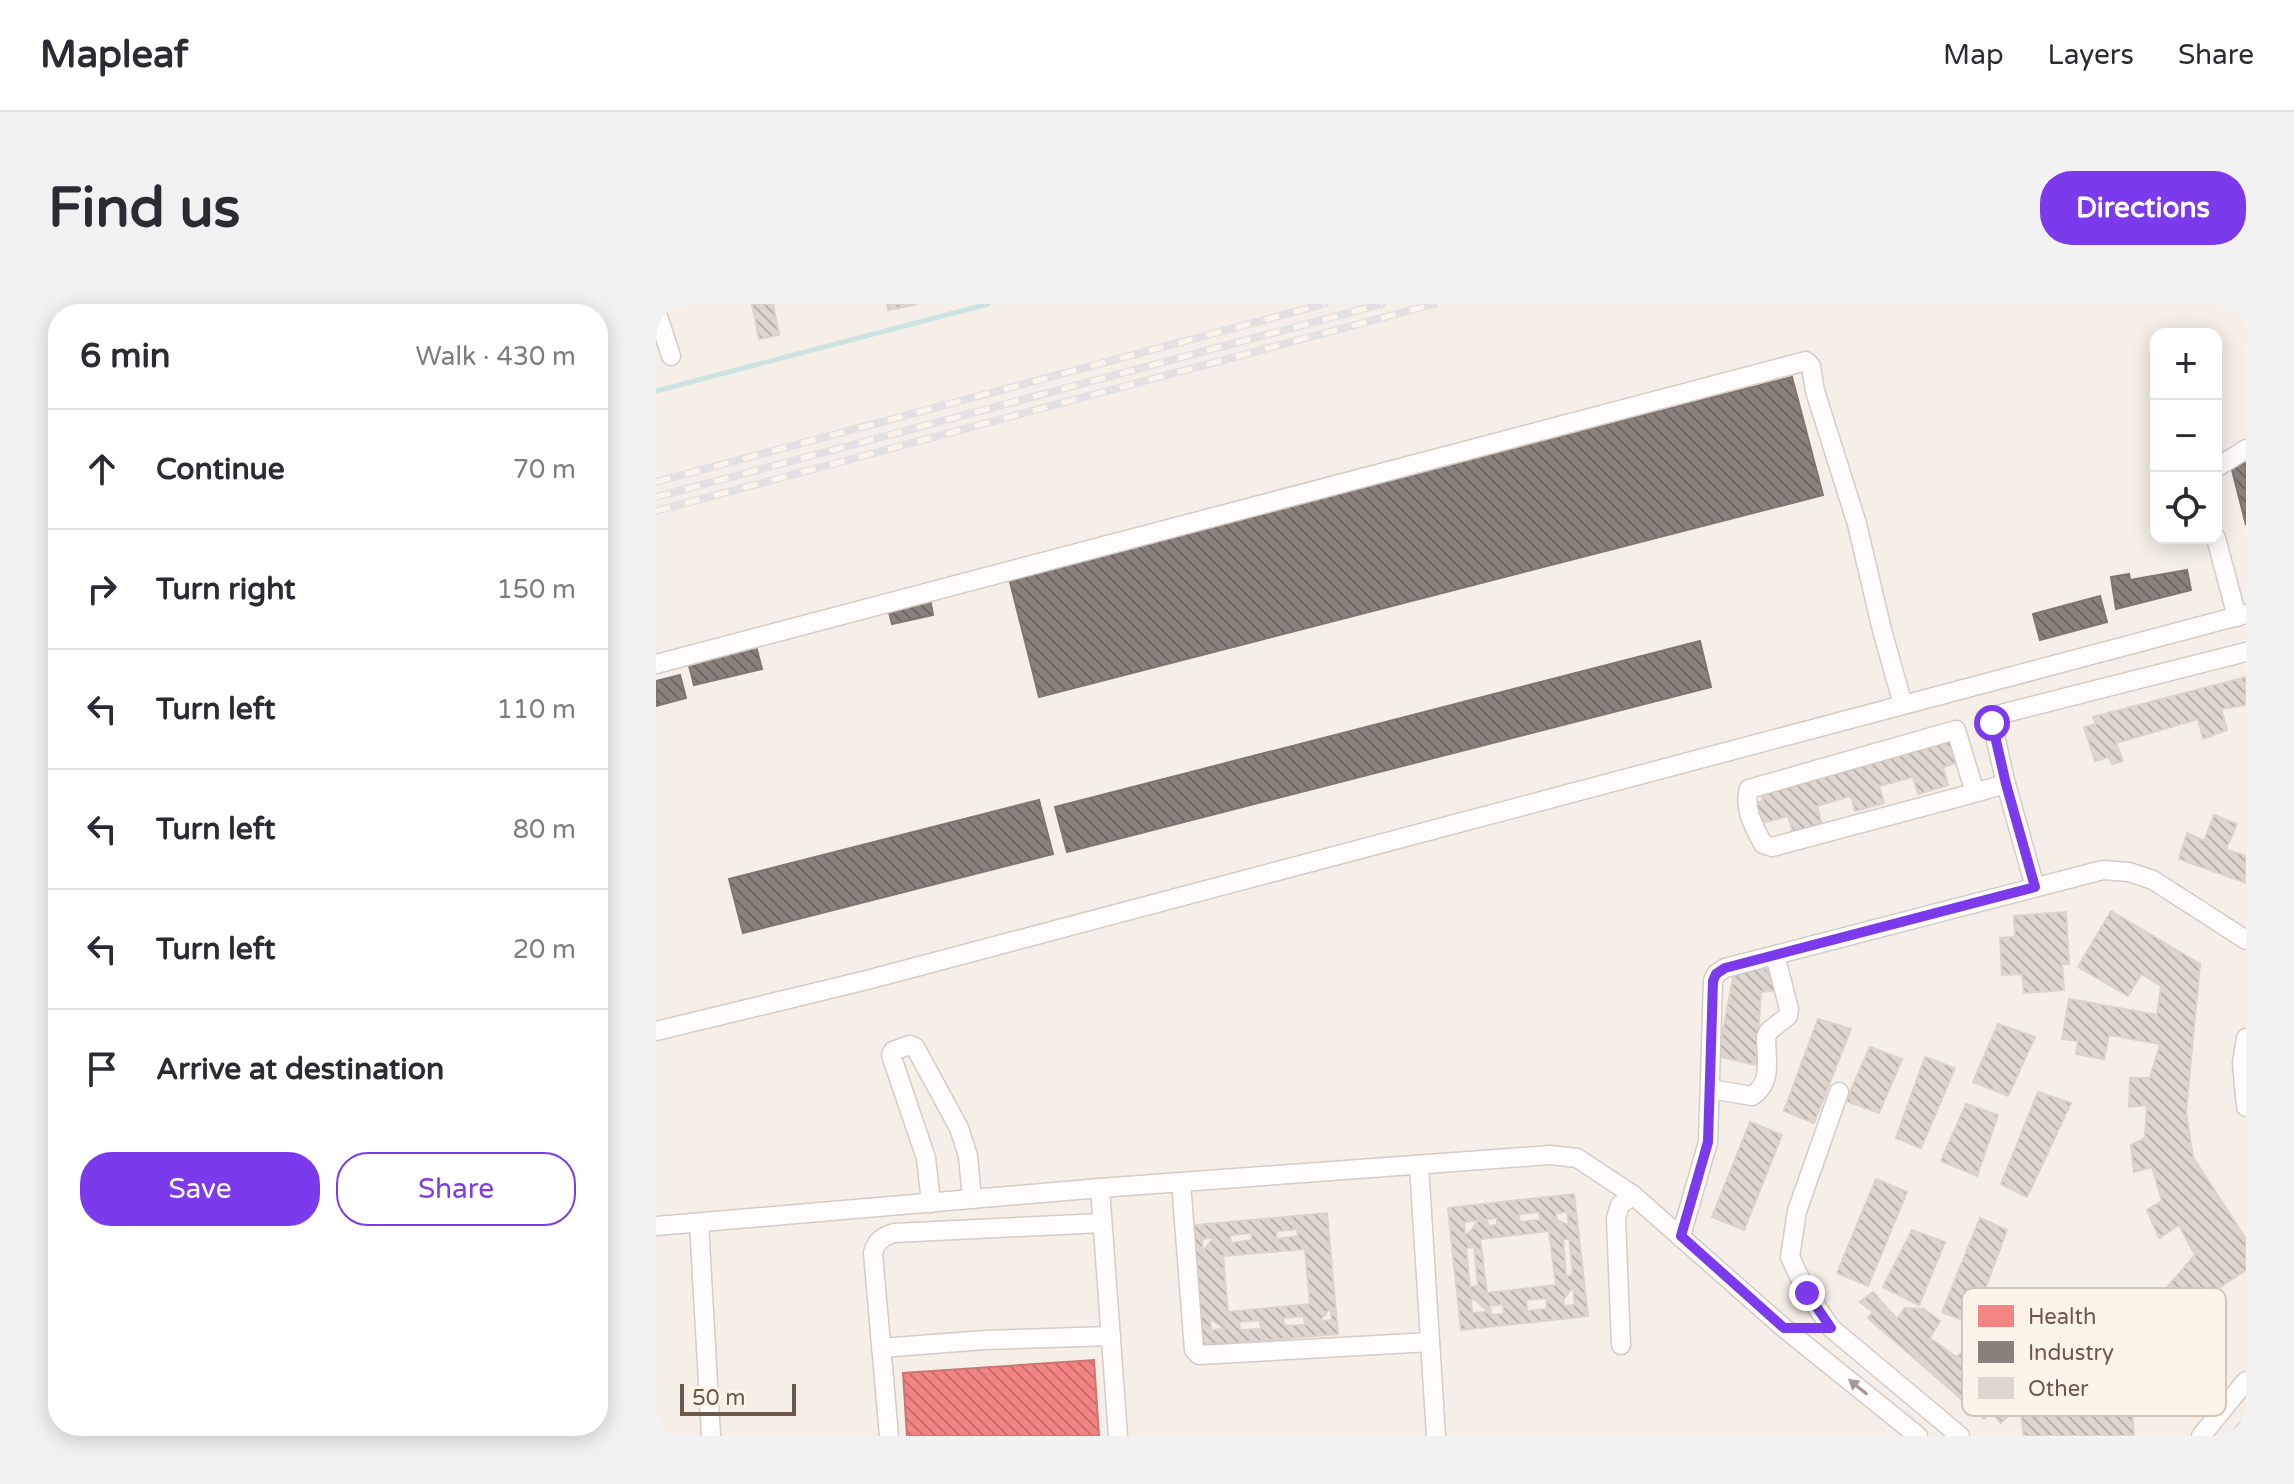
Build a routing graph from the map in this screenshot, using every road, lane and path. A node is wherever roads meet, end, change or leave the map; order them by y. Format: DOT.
graph roads {
  1 [pos="656,310"];
  2 [pos="671,356"];
  3 [pos="2246,449"];
  4 [pos="2222,464"];
  5 [pos="2218,544"];
  6 [pos="2241,616"];
  7 [pos="2246,652"];
  8 [pos="656,664"];
  9 [pos="1903,705"];
  10 [pos="2006,784"];
  11 [pos="1975,793"];
  12 [pos="2035,887"];
  13 [pos="2246,940"];
  14 [pos="1775,955"];
  15 [pos="656,1031"];
  16 [pos="2246,1038"];
  17 [pos="1710,1089"];
  18 [pos="1839,1092"];
  19 [pos="2246,1107"];
  20 [pos="1419,1165"];
  21 [pos="1181,1182"];
  22 [pos="1100,1188"];
  23 [pos="1633,1195"];
  24 [pos="972,1199"];
  25 [pos="931,1203"];
  26 [pos="699,1223"];
  27 [pos="1102,1223"];
  28 [pos="656,1226"];
  29 [pos="1681,1236"];
  30 [pos="1784,1328"];
  31 [pos="1831,1328"];
  32 [pos="1111,1336"];
  33 [pos="1430,1342"];
  34 [pos="1621,1345"];
  35 [pos="881,1348"];
  36 [pos="2246,1381"];
  37 [pos="2226,1405"];
  38 [pos="2217,1416"];
  39 [pos="1939,1418"];
  40 [pos="2246,1430"];
  41 [pos="711,1436"];
  42 [pos="889,1436"];
  43 [pos="1118,1436"];
  44 [pos="1436,1436"];
  45 [pos="1918,1436"];
  46 [pos="1926,1436"];
  47 [pos="1960,1436"];
  48 [pos="2201,1436"];
  49 [pos="2241,1436"];
  1 -- 2 [label="street"];
  3 -- 4 [label="street"];
  5 -- 6 [label="street"];
  6 -- 9 [label="street"];
  7 -- 10 [label="street"];
  8 -- 9 [label="street"];
  9 -- 15 [label="street"];
  10 -- 11 [label="street"];
  10 -- 12 [label="street"];
  11 -- 11 [label="street"];
  12 -- 13 [label="street"];
  12 -- 14 [label="street"];
  14 -- 17 [label="street"];
  14 -- 17 [label="street"];
  16 -- 19 [label="street"];
  17 -- 29 [label="street"];
  18 -- 31 [label="street"];
  20 -- 21 [label="street"];
  20 -- 23 [label="street"];
  20 -- 33 [label="street"];
  21 -- 22 [label="street"];
  21 -- 33 [label="street"];
  22 -- 24 [label="street"];
  22 -- 27 [label="street"];
  23 -- 29 [label="street"];
  23 -- 34 [label="street"];
  24 -- 25 [label="street"];
  24 -- 25 [label="street"];
  25 -- 26 [label="street"];
  26 -- 28 [label="street"];
  26 -- 41 [label="street"];
  27 -- 32 [label="street"];
  27 -- 35 [label="street"];
  29 -- 30 [label="street"];
  30 -- 31 [label="street"];
  45 -- 30 [label="street, one-way"];
  31 -- 39 [label="street"];
  32 -- 35 [label="street"];
  32 -- 43 [label="street"];
  33 -- 44 [label="street"];
  35 -- 42 [label="street"];
  36 -- 37 [label="street"];
  38 -- 48 [label="street"];
  39 -- 46 [label="street"];
  39 -- 47 [label="street"];
  40 -- 49 [label="street"];
}
